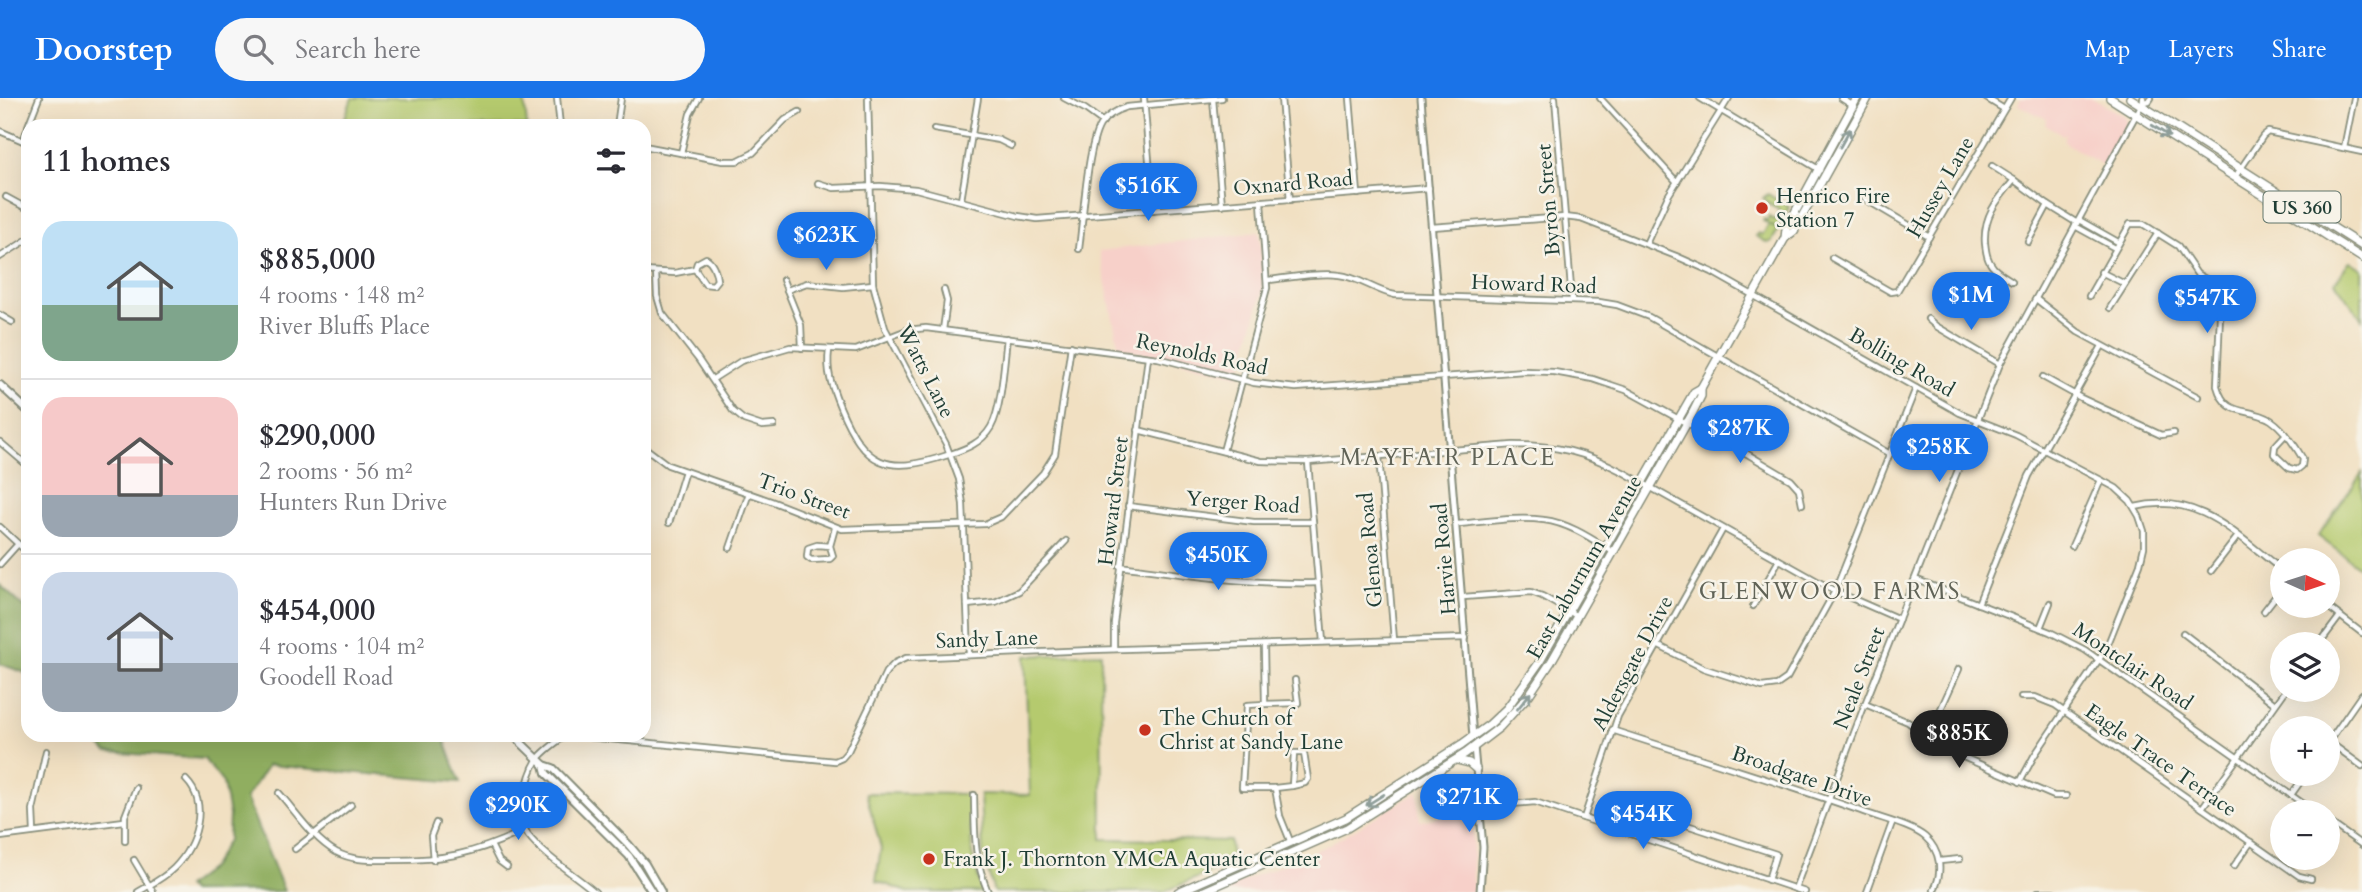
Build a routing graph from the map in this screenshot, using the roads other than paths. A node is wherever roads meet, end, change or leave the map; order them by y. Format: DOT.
graph roads {
  1 [pos="39,98"];
  2 [pos="557,98"];
  3 [pos="621,98"];
  4 [pos="699,98"];
  5 [pos="868,98"];
  6 [pos="978,98"];
  7 [pos="1064,98"];
  8 [pos="1222,98"];
  9 [pos="1281,98"];
  10 [pos="1350,98"];
  11 [pos="1422,98"];
  12 [pos="1555,98"];
  13 [pos="1600,98"];
  14 [pos="1700,98"];
  15 [pos="1729,98"];
  16 [pos="1841,98"];
  17 [pos="1867,98"];
  18 [pos="1986,98"];
  19 [pos="2011,98"];
  20 [pos="2110,98"];
  21 [pos="2130,98"];
  22 [pos="2151,98"];
  23 [pos="2354,98"];
  24 [pos="1213,99"];
  25 [pos="1145,101"];
  26 [pos="1855,102"];
  27 [pos="2142,102"];
  28 [pos="2004,109"];
  29 [pos="1861,110"];
  30 [pos="1721,111"];
  31 [pos="799,112"];
  32 [pos="2136,114"];
  33 [pos="31,119"];
  34 [pos="559,119"];
  35 [pos="618,119"];
  36 [pos="1103,122"];
  37 [pos="934,129"];
  38 [pos="0,131"];
  39 [pos="972,135"];
  40 [pos="21,140"];
  41 [pos="1011,146"];
  42 [pos="651,147"];
  43 [pos="2344,148"];
  44 [pos="2362,152"];
  45 [pos="681,153"];
  46 [pos="1992,166"];
  47 [pos="1818,169"];
  48 [pos="2241,169"];
  49 [pos="1826,174"];
  50 [pos="2235,177"];
  51 [pos="2014,180"];
  52 [pos="1676,182"];
  53 [pos="818,183"];
  54 [pos="870,187"];
  55 [pos="1429,188"];
  56 [pos="1358,194"];
  57 [pos="6,197"];
  58 [pos="961,200"];
  59 [pos="1290,200"];
  60 [pos="1865,200"];
  61 [pos="1261,202"];
  62 [pos="21,205"];
  63 [pos="1222,205"];
  64 [pos="2048,205"];
  65 [pos="1153,210"];
  66 [pos="1084,216"];
  67 [pos="1565,217"];
  68 [pos="2077,223"];
  69 [pos="1432,227"];
  70 [pos="2158,233"];
  71 [pos="1929,237"];
  72 [pos="1785,238"];
  73 [pos="2028,242"];
  74 [pos="2118,242"];
  75 [pos="21,244"];
  76 [pos="1646,244"];
  77 [pos="2115,248"];
  78 [pos="1079,249"];
  79 [pos="2361,252"];
  80 [pos="0,257"];
  81 [pos="1832,258"];
  82 [pos="695,269"];
  83 [pos="651,272"];
  84 [pos="656,272"];
  85 [pos="2101,272"];
  86 [pos="783,280"];
  87 [pos="1268,281"];
  88 [pos="2012,281"];
  89 [pos="873,284"];
  90 [pos="2125,284"];
  91 [pos="787,290"];
  92 [pos="944,290"];
  93 [pos="1753,295"];
  94 [pos="2089,296"];
  95 [pos="1437,297"];
  96 [pos="2036,299"];
  97 [pos="1572,300"];
  98 [pos="2110,307"];
  99 [pos="0,315"];
  100 [pos="1928,319"];
  101 [pos="12,322"];
  102 [pos="943,330"];
  103 [pos="889,337"];
  104 [pos="1007,338"];
  105 [pos="1071,346"];
  106 [pos="2102,346"];
  107 [pos="802,348"];
  108 [pos="829,350"];
  109 [pos="1148,357"];
  110 [pos="1718,357"];
  111 [pos="2000,364"];
  112 [pos="1444,377"];
  113 [pos="2043,377"];
  114 [pos="713,379"];
  115 [pos="1241,380"];
  116 [pos="0,385"];
  117 [pos="1702,388"];
  118 [pos="1916,388"];
  119 [pos="2076,395"];
  120 [pos="2198,397"];
  121 [pos="21,404"];
  122 [pos="1978,419"];
  123 [pos="1682,421"];
  124 [pos="774,425"];
  125 [pos="1138,430"];
  126 [pos="2174,433"];
  127 [pos="2286,434"];
  128 [pos="0,442"];
  129 [pos="2043,448"];
  130 [pos="1450,450"];
  131 [pos="1223,451"];
  132 [pos="651,452"];
  133 [pos="951,454"];
  134 [pos="1890,454"];
  135 [pos="1378,456"];
  136 [pos="21,460"];
  137 [pos="1308,462"];
  138 [pos="685,471"];
  139 [pos="2101,480"];
  140 [pos="1646,485"];
  141 [pos="749,493"];
  142 [pos="1802,503"];
  143 [pos="1128,506"];
  144 [pos="2135,508"];
  145 [pos="669,523"];
  146 [pos="1313,523"];
  147 [pos="1457,524"];
  148 [pos="964,526"];
  149 [pos="0,527"];
  150 [pos="835,528"];
  151 [pos="1723,528"];
  152 [pos="2238,536"];
  153 [pos="1066,541"];
  154 [pos="18,544"];
  155 [pos="830,546"];
  156 [pos="2072,546"];
  157 [pos="21,547"];
  158 [pos="1605,547"];
  159 [pos="730,548"];
  160 [pos="1613,552"];
  161 [pos="1779,560"];
  162 [pos="2270,561"];
  163 [pos="0,564"];
  164 [pos="1120,566"];
  165 [pos="2211,571"];
  166 [pos="1915,579"];
  167 [pos="1318,583"];
  168 [pos="1835,591"];
  169 [pos="1463,597"];
  170 [pos="2050,603"];
  171 [pos="2270,603"];
  172 [pos="1978,604"];
  173 [pos="967,605"];
  174 [pos="1753,606"];
  175 [pos="1569,611"];
  176 [pos="2264,611"];
  177 [pos="2340,615"];
  178 [pos="1577,616"];
  179 [pos="1899,619"];
  180 [pos="2040,628"];
  181 [pos="2183,633"];
  182 [pos="2362,633"];
  183 [pos="1466,638"];
  184 [pos="1394,640"];
  185 [pos="1323,643"];
  186 [pos="1264,645"];
  187 [pos="1657,645"];
  188 [pos="1114,649"];
  189 [pos="969,655"];
  190 [pos="2099,659"];
  191 [pos="1959,669"];
  192 [pos="1296,680"];
  193 [pos="2362,694"];
  194 [pos="2021,697"];
  195 [pos="2277,702"];
  196 [pos="1265,704"];
  197 [pos="1865,704"];
  198 [pos="2275,705"];
  199 [pos="2064,711"];
  200 [pos="2340,725"];
  201 [pos="1612,730"];
  202 [pos="1924,734"];
  203 [pos="1473,736"];
  204 [pos="520,742"];
  205 [pos="558,742"];
  206 [pos="643,742"];
  207 [pos="1474,747"];
  208 [pos="2340,750"];
  209 [pos="46,751"];
  210 [pos="2238,757"];
  211 [pos="537,759"];
  212 [pos="1456,760"];
  213 [pos="544,765"];
  214 [pos="2362,766"];
  215 [pos="1476,769"];
  216 [pos="186,780"];
  217 [pos="2020,782"];
  218 [pos="1292,786"];
  219 [pos="2297,786"];
  220 [pos="136,788"];
  221 [pos="1275,788"];
  222 [pos="279,793"];
  223 [pos="974,795"];
  224 [pos="2291,795"];
  225 [pos="2066,796"];
  226 [pos="1829,800"];
  227 [pos="2298,800"];
  228 [pos="351,805"];
  229 [pos="1480,807"];
  230 [pos="2202,808"];
  231 [pos="1584,818"];
  232 [pos="124,821"];
  233 [pos="1892,822"];
  234 [pos="436,823"];
  235 [pos="1611,827"];
  236 [pos="2340,829"];
  237 [pos="525,830"];
  238 [pos="34,832"];
  239 [pos="314,833"];
  240 [pos="0,837"];
  241 [pos="125,841"];
  242 [pos="1291,842"];
  243 [pos="2251,842"];
  244 [pos="491,845"];
  245 [pos="2362,845"];
  246 [pos="295,849"];
  247 [pos="1960,859"];
  248 [pos="134,860"];
  249 [pos="433,860"];
  250 [pos="1940,862"];
  251 [pos="2234,866"];
  252 [pos="507,867"];
  253 [pos="2311,879"];
  254 [pos="1768,880"];
  255 [pos="150,885"];
  256 [pos="1796,889"];
  257 [pos="1934,890"];
  258 [pos="138,892"];
  259 [pos="153,892"];
  260 [pos="595,892"];
  261 [pos="652,892"];
  262 [pos="661,892"];
  263 [pos="988,892"];
  264 [pos="1178,892"];
  265 [pos="1202,892"];
  266 [pos="1480,892"];
  267 [pos="1805,892"];
  268 [pos="1867,892"];
  269 [pos="2038,892"];
  270 [pos="2053,892"];
  1 -- 33 [label="street"];
  2 -- 34 [label="street"];
  3 -- 35 [label="street"];
  4 -- 45 [label="street"];
  5 -- 54 [label="street, Watts Lane"];
  6 -- 39 [label="street"];
  7 -- 36 [label="street"];
  8 -- 24 [label="street"];
  9 -- 59 [label="street"];
  10 -- 56 [label="street"];
  11 -- 55 [label="street, Harvie Road"];
  12 -- 67 [label="street, Byron Street"];
  13 -- 52 [label="street"];
  14 -- 30 [label="street"];
  15 -- 30 [label="street"];
  16 -- 26 [label="street"];
  17 -- 29 [label="main road, East Laburnum Avenue"];
  18 -- 28 [label="street"];
  19 -- 28 [label="street, Hussey Lane"];
  20 -- 32 [label="main road, US 360"];
  21 -- 27 [label="main road, US 360"];
  22 -- 27 [label="street"];
  23 -- 43 [label="street"];
  24 -- 25 [label="street"];
  24 -- 63 [label="street"];
  25 -- 36 [label="street"];
  25 -- 65 [label="street"];
  26 -- 29 [label="street"];
  26 -- 47 [label="main road, East Laburnum Avenue"];
  27 -- 32 [label="street, Neale Street"];
  27 -- 48 [label="main road, US 360"];
  28 -- 71 [label="street, Hussey Lane"];
  49 -- 29 [label="main road, East Laburnum Avenue, one-way"];
  30 -- 47 [label="street"];
  30 -- 52 [label="street"];
  31 -- 45 [label="street"];
  32 -- 50 [label="main road, US 360, one-way"];
  32 -- 68 [label="street, Neale Street"];
  36 -- 66 [label="street"];
  37 -- 39 [label="street"];
  38 -- 40 [label="street"];
  39 -- 41 [label="street"];
  39 -- 58 [label="street"];
  42 -- 45 [label="street"];
  43 -- 44 [label="street"];
  43 -- 48 [label="street"];
  46 -- 51 [label="street"];
  47 -- 49 [label="street"];
  47 -- 72 [label="main road, East Laburnum Avenue"];
  48 -- 50 [label="street"];
  48 -- 79 [label="main road, US 360"];
  49 -- 72 [label="main road, East Laburnum Avenue"];
  50 -- 79 [label="main road, US 360"];
  51 -- 64 [label="street"];
  51 -- 88 [label="street"];
  52 -- 76 [label="street"];
  53 -- 54 [label="street, Oxnard Road"];
  54 -- 58 [label="street, Oxnard Road"];
  54 -- 89 [label="street, Watts Lane"];
  55 -- 56 [label="street, Oxnard Road"];
  55 -- 69 [label="street, Harvie Road"];
  56 -- 59 [label="street, Oxnard Road"];
  57 -- 62 [label="street"];
  58 -- 66 [label="street, Oxnard Road"];
  59 -- 61 [label="street, Oxnard Road"];
  60 -- 71 [label="street"];
  61 -- 63 [label="street, Oxnard Road"];
  61 -- 87 [label="street"];
  63 -- 65 [label="street, Oxnard Road"];
  64 -- 68 [label="street"];
  64 -- 73 [label="street"];
  65 -- 66 [label="street, Oxnard Road"];
  66 -- 78 [label="street"];
  67 -- 69 [label="street, Bolling Road"];
  67 -- 76 [label="street, Bolling Road"];
  67 -- 97 [label="street, Byron Street"];
  68 -- 74 [label="street"];
  68 -- 77 [label="street"];
  68 -- 96 [label="street, Neale Street"];
  69 -- 95 [label="street, Harvie Road"];
  70 -- 74 [label="street"];
  70 -- 90 [label="street"];
  70 -- 127 [label="street"];
  71 -- 81 [label="street, Hussey Lane"];
  72 -- 93 [label="main road, East Laburnum Avenue"];
  74 -- 77 [label="street"];
  75 -- 80 [label="street"];
  76 -- 93 [label="street, Bolling Road"];
  77 -- 85 [label="street"];
  82 -- 82 [label="street"];
  82 -- 84 [label="street"];
  83 -- 84 [label="street"];
  84 -- 114 [label="street"];
  85 -- 90 [label="street"];
  85 -- 94 [label="street"];
  86 -- 91 [label="street"];
  87 -- 95 [label="street, Howard Road"];
  87 -- 115 [label="street"];
  89 -- 91 [label="street"];
  89 -- 103 [label="street, Watts Lane"];
  90 -- 98 [label="street"];
  91 -- 107 [label="street"];
  92 -- 102 [label="street"];
  93 -- 110 [label="main road, East Laburnum Avenue"];
  93 -- 118 [label="street, Bolling Road"];
  95 -- 97 [label="street, Howard Road"];
  95 -- 112 [label="street, Harvie Road"];
  96 -- 106 [label="street"];
  96 -- 111 [label="street, Neale Street"];
  97 -- 110 [label="street, Howard Road"];
  99 -- 101 [label="street"];
  100 -- 111 [label="street"];
  102 -- 103 [label="street, Reynolds Road"];
  102 -- 104 [label="street, Reynolds Road"];
  103 -- 108 [label="street, Reynolds Road"];
  103 -- 133 [label="street, Watts Lane"];
  104 -- 105 [label="street, Reynolds Road"];
  104 -- 133 [label="street"];
  105 -- 109 [label="street, Reynolds Road"];
  105 -- 148 [label="street, Trio Street"];
  106 -- 119 [label="street"];
  106 -- 120 [label="street"];
  107 -- 108 [label="street, Reynolds Road"];
  107 -- 114 [label="street, Reynolds Road"];
  108 -- 133 [label="street"];
  109 -- 115 [label="street, Reynolds Road"];
  109 -- 125 [label="street, Howard Street"];
  110 -- 117 [label="main road, East Laburnum Avenue"];
  110 -- 134 [label="street, Howard Road"];
  111 -- 122 [label="street, Neale Street"];
  112 -- 115 [label="street, Reynolds Road"];
  112 -- 123 [label="street, Reynolds Road"];
  112 -- 130 [label="street, Harvie Road"];
  113 -- 119 [label="street"];
  114 -- 124 [label="street"];
  115 -- 131 [label="street"];
  116 -- 121 [label="main road"];
  117 -- 123 [label="main road, East Laburnum Avenue"];
  117 -- 123 [label="main road, East Laburnum Avenue"];
  118 -- 122 [label="street, Bolling Road"];
  118 -- 134 [label="street"];
  119 -- 126 [label="street"];
  119 -- 129 [label="street"];
  122 -- 129 [label="street, Bolling Road"];
  122 -- 166 [label="street, Neale Street"];
  123 -- 140 [label="main road, East Laburnum Avenue"];
  123 -- 142 [label="street, Reynolds Road"];
  125 -- 131 [label="street"];
  125 -- 143 [label="street, Howard Street"];
  127 -- 127 [label="street"];
  128 -- 136 [label="street"];
  129 -- 139 [label="street, Bolling Road"];
  129 -- 172 [label="street"];
  130 -- 135 [label="street"];
  130 -- 140 [label="street"];
  130 -- 147 [label="street, Harvie Road"];
  131 -- 137 [label="street"];
  132 -- 138 [label="street, Trio Street"];
  133 -- 148 [label="street, Watts Lane"];
  134 -- 168 [label="street"];
  135 -- 137 [label="street"];
  135 -- 184 [label="street, Glenoa Road"];
  137 -- 146 [label="street"];
  138 -- 141 [label="street, Trio Street"];
  138 -- 145 [label="street"];
  139 -- 144 [label="street, Bolling Road"];
  139 -- 156 [label="street"];
  140 -- 151 [label="street"];
  140 -- 158 [label="main road, East Laburnum Avenue"];
  140 -- 160 [label="main road, East Laburnum Avenue"];
  141 -- 150 [label="street, Trio Street"];
  141 -- 159 [label="street"];
  143 -- 146 [label="street, Yerger Road"];
  143 -- 164 [label="street, Howard Street"];
  144 -- 152 [label="street"];
  144 -- 190 [label="street"];
  146 -- 167 [label="street"];
  147 -- 158 [label="street"];
  147 -- 169 [label="street, Harvie Road"];
  148 -- 150 [label="street, Trio Street"];
  148 -- 173 [label="street, Watts Lane"];
  149 -- 154 [label="street"];
  150 -- 155 [label="street"];
  151 -- 161 [label="street"];
  151 -- 187 [label="street, Aldersgate Drive"];
  152 -- 162 [label="street"];
  152 -- 165 [label="street"];
  153 -- 173 [label="street"];
  154 -- 157 [label="street"];
  154 -- 163 [label="street"];
  155 -- 155 [label="street"];
  158 -- 160 [label="street"];
  158 -- 175 [label="main road, East Laburnum Avenue"];
  160 -- 178 [label="main road, East Laburnum Avenue"];
  161 -- 168 [label="street"];
  161 -- 174 [label="street"];
  164 -- 167 [label="street"];
  164 -- 188 [label="street, Howard Street"];
  166 -- 172 [label="street, Montclair Road"];
  166 -- 179 [label="street, Neale Street"];
  167 -- 185 [label="street"];
  168 -- 179 [label="street"];
  168 -- 187 [label="street"];
  169 -- 175 [label="street"];
  169 -- 183 [label="street, Harvie Road"];
  170 -- 180 [label="street"];
  171 -- 176 [label="street"];
  172 -- 180 [label="street, Montclair Road"];
  173 -- 189 [label="street, Watts Lane"];
  175 -- 178 [label="street"];
  175 -- 203 [label="main road, East Laburnum Avenue"];
  177 -- 182 [label="street"];
  207 -- 178 [label="main road, East Laburnum Avenue, one-way"];
  179 -- 197 [label="street, Neale Street"];
  180 -- 190 [label="street, Montclair Road"];
  181 -- 198 [label="street"];
  183 -- 184 [label="street, Sandy Lane"];
  183 -- 203 [label="street, Harvie Road"];
  184 -- 185 [label="street, Sandy Lane"];
  185 -- 186 [label="street, Sandy Lane"];
  186 -- 188 [label="street, Sandy Lane"];
  186 -- 196 [label="street"];
  187 -- 201 [label="street, Aldersgate Drive"];
  188 -- 189 [label="street, Sandy Lane"];
  189 -- 206 [label="street, Sandy Lane"];
  190 -- 199 [label="street"];
  190 -- 210 [label="street, Montclair Road"];
  191 -- 202 [label="street"];
  192 -- 196 [label="street"];
  193 -- 200 [label="street"];
  194 -- 199 [label="street, Eagle Trace Terrace"];
  195 -- 198 [label="street"];
  196 -- 221 [label="street"];
  197 -- 202 [label="street"];
  197 -- 226 [label="street, Neale Street"];
  198 -- 210 [label="street"];
  199 -- 217 [label="street"];
  199 -- 230 [label="street, Eagle Trace Terrace"];
  201 -- 226 [label="street, Broadgate Drive"];
  201 -- 231 [label="street, Aldersgate Drive"];
  202 -- 217 [label="street"];
  203 -- 207 [label="street, Harvie Road"];
  203 -- 242 [label="main road, East Laburnum Avenue, one-way"];
  204 -- 211 [label="main road"];
  205 -- 211 [label="street, Sandy Lane"];
  207 -- 212 [label="main road, East Laburnum Avenue"];
  207 -- 215 [label="street, Harvie Road"];
  208 -- 214 [label="street"];
  209 -- 238 [label="street"];
  210 -- 224 [label="street, Montclair Road"];
  210 -- 230 [label="street"];
  211 -- 213 [label="main road"];
  211 -- 237 [label="street"];
  212 -- 215 [label="main road"];
  212 -- 265 [label="main road, East Laburnum Avenue"];
  213 -- 261 [label="main road"];
  213 -- 262 [label="main road"];
  215 -- 229 [label="street, Harvie Road"];
  216 -- 255 [label="street"];
  217 -- 225 [label="street"];
  218 -- 218 [label="street"];
  218 -- 221 [label="street"];
  219 -- 224 [label="street"];
  220 -- 232 [label="street"];
  221 -- 242 [label="street"];
  222 -- 239 [label="street"];
  223 -- 263 [label="street"];
  224 -- 227 [label="street, Montclair Road"];
  226 -- 233 [label="street, Broadgate Drive"];
  226 -- 256 [label="street, Neale Street"];
  228 -- 239 [label="street"];
  229 -- 231 [label="street"];
  229 -- 266 [label="street, Harvie Road"];
  230 -- 243 [label="street, Eagle Trace Terrace"];
  231 -- 235 [label="street"];
  232 -- 238 [label="street"];
  232 -- 241 [label="street"];
  233 -- 250 [label="street, Broadgate Drive"];
  233 -- 268 [label="street"];
  234 -- 249 [label="street"];
  235 -- 254 [label="street"];
  235 -- 254 [label="street"];
  236 -- 245 [label="street"];
  237 -- 244 [label="street"];
  237 -- 260 [label="street"];
  238 -- 240 [label="street"];
  239 -- 246 [label="street"];
  239 -- 249 [label="street"];
  242 -- 264 [label="main road, East Laburnum Avenue"];
  243 -- 251 [label="street"];
  243 -- 253 [label="street, Eagle Trace Terrace"];
  244 -- 249 [label="street"];
  244 -- 252 [label="street"];
  247 -- 250 [label="street"];
  248 -- 255 [label="street"];
  250 -- 257 [label="street"];
  254 -- 256 [label="street"];
  255 -- 258 [label="street"];
  255 -- 259 [label="street"];
  256 -- 267 [label="street"];
  269 -- 270 [label="street"];
}
